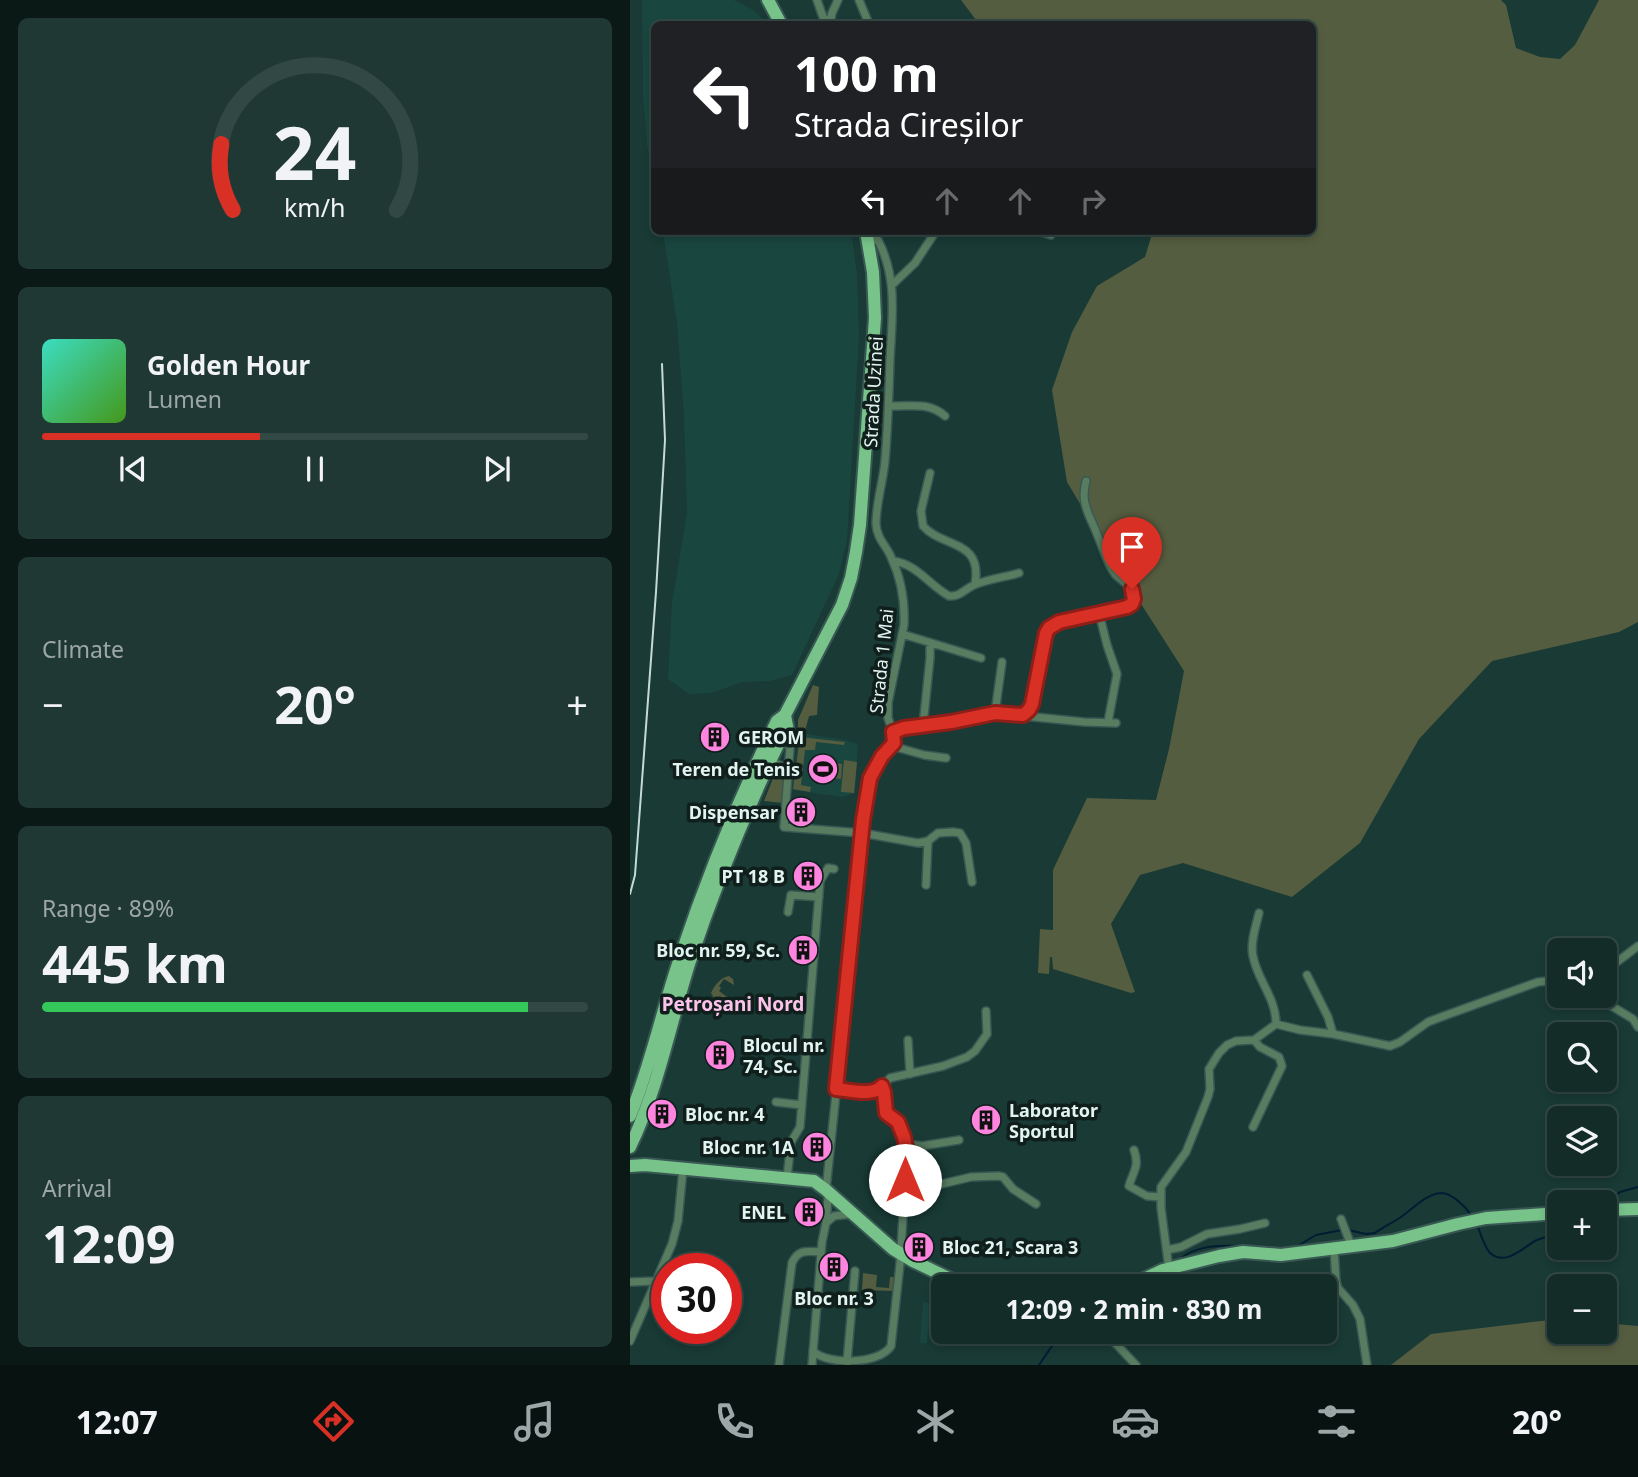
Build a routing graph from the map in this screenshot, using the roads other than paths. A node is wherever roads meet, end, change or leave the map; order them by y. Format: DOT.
graph roads {
  1 [pos="768,0"];
  2 [pos="817,0"];
  3 [pos="838,0"];
  4 [pos="859,0"];
  5 [pos="779,21"];
  6 [pos="826,21"];
  7 [pos="830,21"];
  8 [pos="868,21"];
  9 [pos="933,235"];
  10 [pos="873,236"];
  11 [pos="892,285"];
  12 [pos="889,407"];
  13 [pos="945,416"];
  14 [pos="930,473"];
  15 [pos="1086,481"];
  16 [pos="891,558"];
  17 [pos="1019,573"];
  18 [pos="975,584"];
  19 [pos="1099,613"];
  20 [pos="902,634"];
  21 [pos="930,643"];
  22 [pos="981,658"];
  23 [pos="1002,662"];
  24 [pos="995,713"];
  25 [pos="785,715"];
  26 [pos="1023,715"];
  27 [pos="923,726"];
  28 [pos="893,732"];
  29 [pos="892,746"];
  30 [pos="946,758"];
  31 [pos="768,765"];
  32 [pos="789,769"];
  33 [pos="862,833"];
  34 [pos="928,841"];
  35 [pos="834,869"];
  36 [pos="972,882"];
  37 [pos="926,885"];
  38 [pos="819,897"];
  39 [pos="788,912"];
  40 [pos="1259,913"];
  41 [pos="1638,946"];
  42 [pos="1617,962"];
  43 [pos="681,974"];
  44 [pos="1307,975"];
  45 [pos="1547,981"];
  46 [pos="1615,1008"];
  47 [pos="986,1011"];
  48 [pos="1276,1024"];
  49 [pos="1638,1027"];
  50 [pos="1333,1034"];
  51 [pos="908,1040"];
  52 [pos="1254,1040"];
  53 [pos="909,1074"];
  54 [pos="882,1086"];
  55 [pos="836,1089"];
  56 [pos="776,1102"];
  57 [pos="802,1105"];
  58 [pos="630,1116"];
  59 [pos="1253,1127"];
  60 [pos="959,1140"];
  61 [pos="906,1144"];
  62 [pos="1134,1150"];
  63 [pos="630,1154"];
  64 [pos="636,1166"];
  65 [pos="683,1169"];
  66 [pos="787,1178"];
  67 [pos="828,1192"];
  68 [pos="1160,1197"];
  69 [pos="905,1201"];
  70 [pos="1035,1204"];
  71 [pos="1638,1209"];
  72 [pos="1617,1210"];
  73 [pos="852,1214"];
  74 [pos="1547,1214"];
  75 [pos="827,1223"];
  76 [pos="1265,1223"];
  77 [pos="1334,1247"];
  78 [pos="1167,1250"];
  79 [pos="821,1252"];
  80 [pos="668,1253"];
  81 [pos="901,1254"];
  82 [pos="1175,1268"];
  83 [pos="855,1271"];
  84 [pos="941,1274"];
  85 [pos="1153,1274"];
  86 [pos="651,1281"];
  87 [pos="630,1282"];
  88 [pos="651,1293"];
  89 [pos="630,1341"];
  90 [pos="1115,1344"];
  91 [pos="813,1351"];
  92 [pos="852,1363"];
  93 [pos="779,1365"];
  94 [pos="811,1365"];
  95 [pos="1136,1365"];
  96 [pos="1367,1365"];
  1 -- 5 [label="main road"];
  2 -- 6 [label="street"];
  3 -- 7 [label="street"];
  4 -- 8 [label="street"];
  9 -- 11 [label="street"];
  10 -- 11 [label="street, Strada Uzinei"];
  10 -- 25 [label="main road"];
  11 -- 12 [label="street, Strada Uzinei"];
  12 -- 13 [label="street"];
  12 -- 16 [label="street, Strada Uzinei"];
  14 -- 18 [label="street"];
  15 -- 19 [label="street"];
  16 -- 18 [label="street"];
  16 -- 20 [label="street, Strada 1 Mai"];
  17 -- 18 [label="street"];
  19 -- 26 [label="street"];
  19 -- 26 [label="street"];
  20 -- 21 [label="street"];
  20 -- 28 [label="street, Strada 1 Mai"];
  21 -- 22 [label="street"];
  21 -- 27 [label="street"];
  23 -- 24 [label="street"];
  24 -- 26 [label="street"];
  24 -- 27 [label="street"];
  25 -- 31 [label="main road"];
  25 -- 32 [label="street"];
  25 -- 43 [label="main road"];
  27 -- 28 [label="street"];
  28 -- 29 [label="street, Strada 1 Mai"];
  29 -- 30 [label="street"];
  29 -- 33 [label="street"];
  31 -- 32 [label="street"];
  31 -- 43 [label="main road"];
  32 -- 33 [label="street"];
  33 -- 34 [label="street"];
  33 -- 55 [label="street"];
  34 -- 36 [label="street"];
  34 -- 37 [label="street"];
  35 -- 38 [label="street"];
  38 -- 39 [label="street"];
  38 -- 57 [label="street"];
  40 -- 48 [label="street"];
  41 -- 42 [label="street"];
  43 -- 58 [label="main road"];
  43 -- 63 [label="main road"];
  44 -- 50 [label="street"];
  45 -- 50 [label="street"];
  46 -- 49 [label="street"];
  47 -- 53 [label="street"];
  48 -- 50 [label="street"];
  48 -- 52 [label="street"];
  51 -- 53 [label="street"];
  52 -- 59 [label="street"];
  52 -- 68 [label="street"];
  53 -- 54 [label="street"];
  54 -- 55 [label="street"];
  54 -- 61 [label="street"];
  55 -- 67 [label="street"];
  56 -- 57 [label="street"];
  57 -- 66 [label="street"];
  60 -- 61 [label="street"];
  61 -- 69 [label="street"];
  62 -- 68 [label="street"];
  63 -- 64 [label="main road"];
  64 -- 65 [label="main road"];
  65 -- 66 [label="main road"];
  65 -- 80 [label="street"];
  66 -- 67 [label="main road"];
  67 -- 73 [label="main road"];
  67 -- 75 [label="street"];
  68 -- 78 [label="street"];
  69 -- 70 [label="street"];
  69 -- 81 [label="street"];
  71 -- 72 [label="main road"];
  73 -- 75 [label="street"];
  73 -- 81 [label="main road"];
  74 -- 77 [label="main road"];
  75 -- 79 [label="street"];
  76 -- 78 [label="street"];
  77 -- 82 [label="main road"];
  77 -- 96 [label="street"];
  78 -- 82 [label="street"];
  79 -- 91 [label="street"];
  79 -- 93 [label="street"];
  81 -- 84 [label="main road"];
  81 -- 92 [label="street"];
  82 -- 85 [label="main road"];
  83 -- 92 [label="street"];
  86 -- 87 [label="street"];
  88 -- 89 [label="street"];
  90 -- 95 [label="street"];
  91 -- 92 [label="street"];
  91 -- 94 [label="street"];
}
